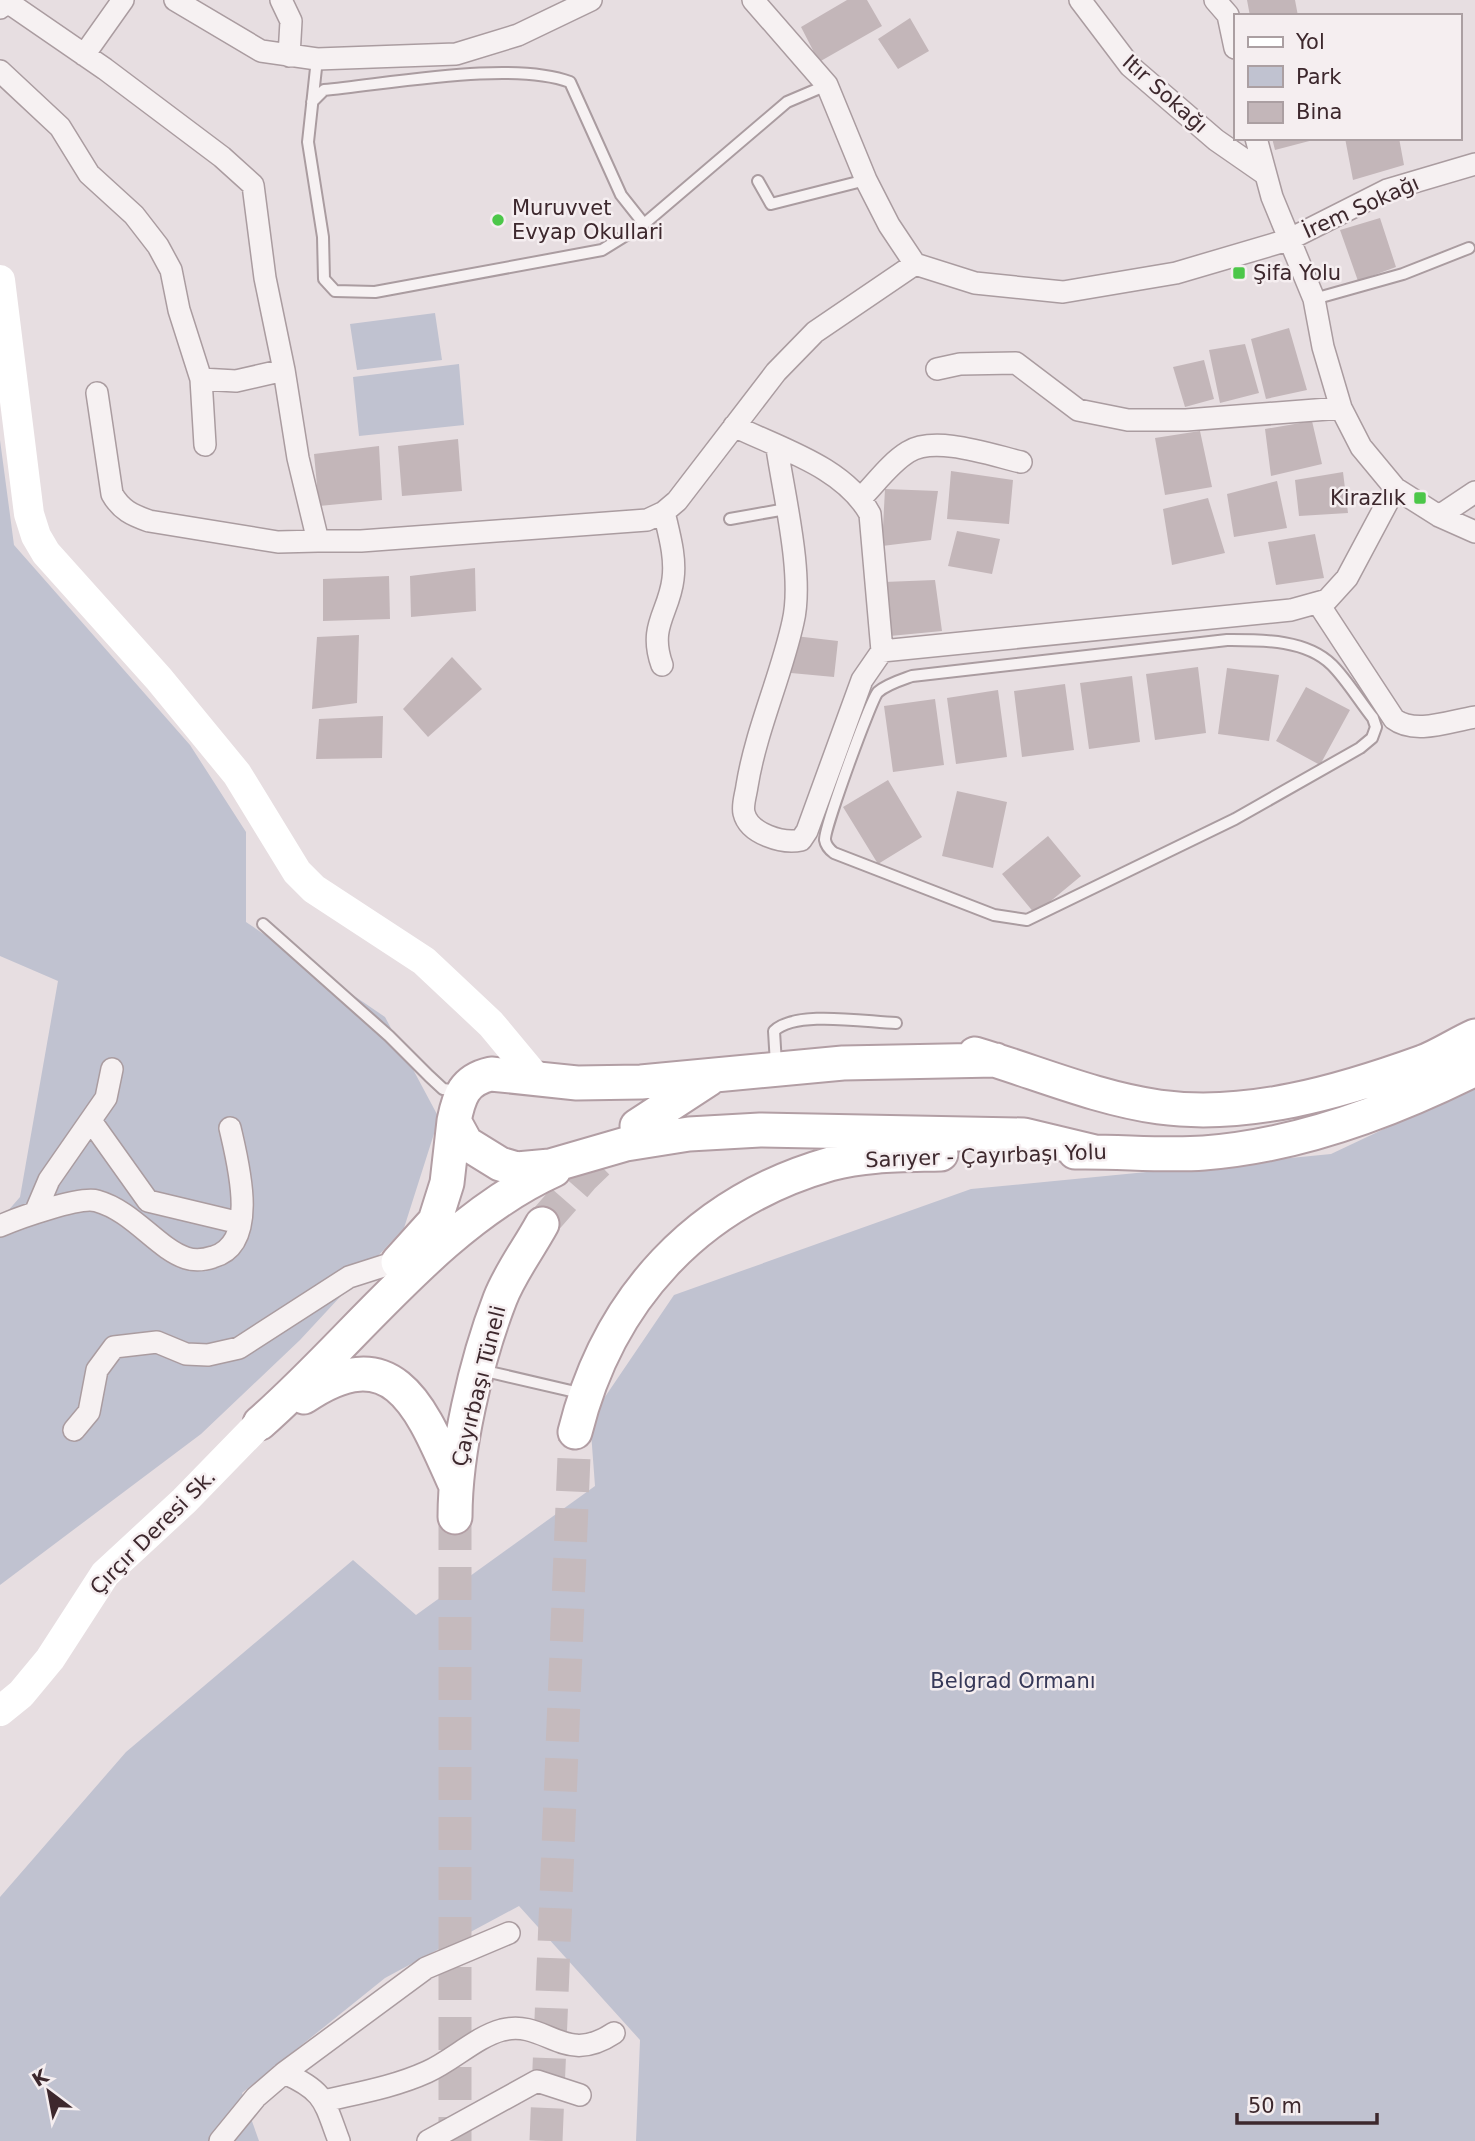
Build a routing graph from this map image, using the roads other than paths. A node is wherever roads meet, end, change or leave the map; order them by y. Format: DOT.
graph roads {
  1 [pos="123,0"];
  2 [pos="175,0"];
  3 [pos="281,0"];
  4 [pos="591,0"];
  5 [pos="753,0"];
  6 [pos="1080,0"];
  7 [pos="1215,0"];
  8 [pos="3,4"];
  9 [pos="1234,43"];
  10 [pos="84,55"];
  11 [pos="289,56"];
  12 [pos="317,59"];
  13 [pos="0,71"];
  14 [pos="827,85"];
  15 [pos="312,103"];
  16 [pos="1256,140"];
  17 [pos="1475,164"];
  18 [pos="1265,174"];
  19 [pos="866,180"];
  20 [pos="758,181"];
  21 [pos="645,224"];
  22 [pos="1288,240"];
  23 [pos="1469,248"];
  24 [pos="915,264"];
  25 [pos="0,280"];
  26 [pos="1314,299"];
  27 [pos="937,369"];
  28 [pos="284,370"];
  29 [pos="201,379"];
  30 [pos="97,393"];
  31 [pos="1341,408"];
  32 [pos="734,426"];
  33 [pos="205,445"];
  34 [pos="777,448"];
  35 [pos="1021,462"];
  36 [pos="1395,488"];
  37 [pos="1475,492"];
  38 [pos="862,498"];
  39 [pos="786,509"];
  40 [pos="664,512"];
  41 [pos="1439,516"];
  42 [pos="730,519"];
  43 [pos="1475,532"];
  44 [pos="318,541"];
  45 [pos="1318,603"];
  46 [pos="1061,634"];
  47 [pos="882,651"];
  48 [pos="1064,659"];
  49 [pos="662,665"];
  50 [pos="1475,716"];
  51 [pos="263,924"];
  52 [pos="897,1023"];
  53 [pos="1475,1036"];
  54 [pos="112,1069"];
  55 [pos="1475,1069"];
  56 [pos="777,1071"];
  57 [pos="711,1077"];
  58 [pos="536,1078"];
  59 [pos="458,1106"];
  60 [pos="91,1121"];
  61 [pos="636,1126"];
  62 [pos="230,1128"];
  63 [pos="1095,1152"];
  64 [pos="591,1153"];
  65 [pos="35,1213"];
  66 [pos="240,1223"];
  67 [pos="542,1224"];
  68 [pos="0,1226"];
  69 [pos="399,1261"];
  70 [pos="478,1370"];
  71 [pos="584,1394"];
  72 [pos="260,1423"];
  73 [pos="74,1430"];
  74 [pos="575,1432"];
  75 [pos="455,1484"];
  76 [pos="455,1517"];
  77 [pos="0,1711"];
  78 [pos="509,1933"];
  79 [pos="614,2033"];
  80 [pos="284,2073"];
  81 [pos="580,2095"];
  82 [pos="324,2101"];
  83 [pos="220,2141"];
  84 [pos="339,2141"];
  85 [pos="428,2141"];
  1 -- 10 [label="street"];
  2 -- 11 [label="street"];
  3 -- 11 [label="street"];
  4 -- 12 [label="street"];
  5 -- 14 [label="street"];
  6 -- 18 [label="street, Itır Sokağı"];
  7 -- 9 [label="street"];
  8 -- 10 [label="street"];
  10 -- 28 [label="street"];
  11 -- 12 [label="street"];
  12 -- 15 [label="lane"];
  13 -- 29 [label="street"];
  14 -- 19 [label="street"];
  14 -- 21 [label="lane"];
  15 -- 21 [label="lane"];
  15 -- 21 [label="lane"];
  16 -- 18 [label="street"];
  17 -- 22 [label="street, İrem Sokağı"];
  18 -- 22 [label="street"];
  19 -- 20 [label="lane"];
  19 -- 24 [label="street"];
  22 -- 24 [label="street, İrem Sokağı"];
  22 -- 26 [label="street"];
  23 -- 26 [label="lane"];
  24 -- 32 [label="street"];
  25 -- 58 [label="street"];
  26 -- 31 [label="street"];
  27 -- 31 [label="street"];
  28 -- 29 [label="street"];
  28 -- 44 [label="street"];
  29 -- 33 [label="street"];
  30 -- 44 [label="street"];
  31 -- 36 [label="street"];
  32 -- 34 [label="street"];
  32 -- 40 [label="street"];
  34 -- 38 [label="street"];
  34 -- 39 [label="street"];
  35 -- 38 [label="street"];
  36 -- 41 [label="street"];
  36 -- 45 [label="street"];
  37 -- 41 [label="street"];
  38 -- 47 [label="street"];
  39 -- 42 [label="lane"];
  39 -- 47 [label="street"];
  40 -- 44 [label="street"];
  40 -- 49 [label="street"];
  41 -- 43 [label="street"];
  45 -- 46 [label="street"];
  45 -- 50 [label="street"];
  46 -- 47 [label="street"];
  46 -- 48 [label="lane"];
  48 -- 48 [label="lane"];
  51 -- 59 [label="lane"];
  52 -- 56 [label="lane"];
  53 -- 56 [label="main road"];
  54 -- 60 [label="street"];
  55 -- 63 [label="main road, Sarıyer - Çayırbaşı Yolu"];
  56 -- 57 [label="main road"];
  57 -- 58 [label="main road"];
  57 -- 61 [label="main road"];
  58 -- 59 [label="main road"];
  59 -- 64 [label="main road"];
  59 -- 69 [label="main road"];
  60 -- 65 [label="street"];
  60 -- 66 [label="street"];
  62 -- 66 [label="street"];
  63 -- 64 [label="main road"];
  63 -- 71 [label="main road, Sarıyer - Çayırbaşı Yolu"];
  64 -- 72 [label="main road"];
  65 -- 66 [label="street"];
  65 -- 68 [label="street"];
  67 -- 70 [label="main road, Çayırbaşı Tüneli"];
  69 -- 72 [label="main road"];
  69 -- 73 [label="street"];
  70 -- 71 [label="lane"];
  70 -- 75 [label="main road, Çayırbaşı Tüneli"];
  71 -- 74 [label="main road, Sarıyer - Çayırbaşı Yolu"];
  72 -- 75 [label="main road"];
  72 -- 77 [label="street, Çırçır Deresi Sk."];
  75 -- 76 [label="main road, Çayırbaşı Tüneli"];
  78 -- 80 [label="street"];
  79 -- 82 [label="street"];
  80 -- 82 [label="street"];
  80 -- 83 [label="street"];
  81 -- 85 [label="street"];
  82 -- 84 [label="street"];
}
